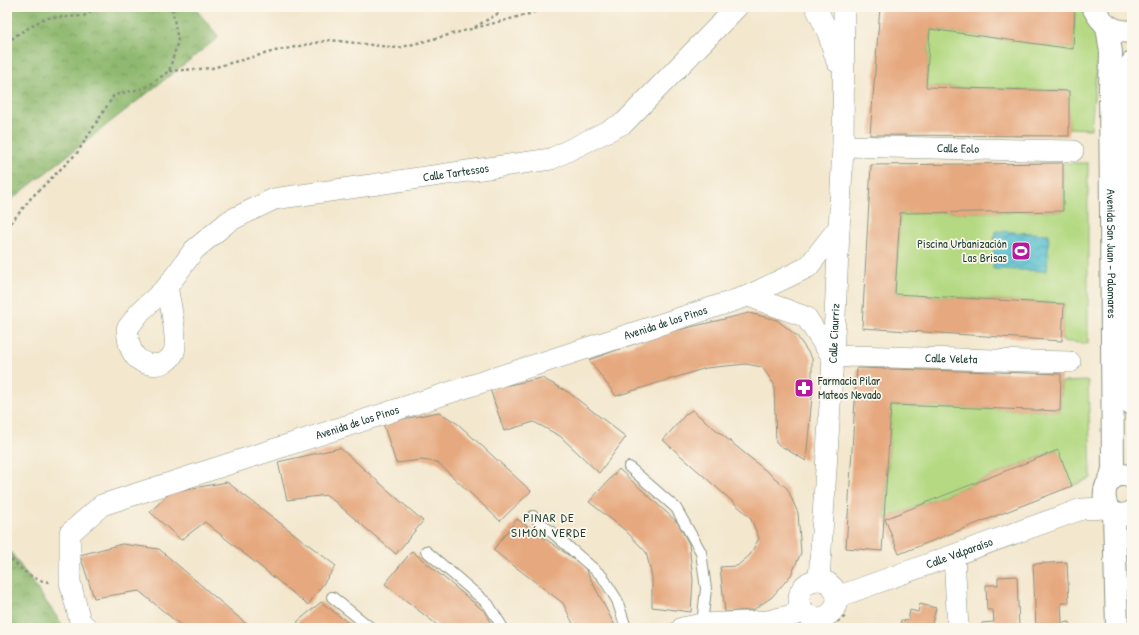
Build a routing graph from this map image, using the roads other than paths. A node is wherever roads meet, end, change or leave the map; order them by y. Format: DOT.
graph roads {
  1 [pos="816,7"];
  2 [pos="844,7"];
  3 [pos="1093,7"];
  4 [pos="736,11"];
  5 [pos="1107,26"];
  6 [pos="1132,31"];
  7 [pos="1132,63"];
  8 [pos="843,86"];
  9 [pos="843,146"];
  10 [pos="1073,151"];
  11 [pos="839,227"];
  12 [pos="168,287"];
  13 [pos="748,296"];
  14 [pos="833,358"];
  15 [pos="1070,362"];
  16 [pos="1132,404"];
  17 [pos="629,467"];
  18 [pos="1132,477"];
  19 [pos="1114,501"];
  20 [pos="533,516"];
  21 [pos="426,552"];
  22 [pos="954,556"];
  23 [pos="819,580"];
  24 [pos="332,597"];
  25 [pos="837,597"];
  26 [pos="812,619"];
  27 [pos="692,626"];
  28 [pos="87,628"];
  29 [pos="371,628"];
  30 [pos="503,628"];
  31 [pos="626,628"];
  32 [pos="958,628"];
  33 [pos="1117,628"];
  1 -- 8 [label="street, Calle Ciaurriz"];
  2 -- 8 [label="street, Calle Ciaurriz"];
  3 -- 5 [label="street"];
  4 -- 12 [label="street, Calle Tartessos"];
  5 -- 6 [label="street"];
  5 -- 19 [label="street, Avenida San Juan - Palomares"];
  7 -- 16 [label="street, Avenida San Juan - Palomares"];
  8 -- 9 [label="street, Calle Ciaurriz"];
  9 -- 10 [label="street, Calle Eolo"];
  9 -- 11 [label="street, Calle Ciaurriz"];
  11 -- 13 [label="street, Avenida de los Pinos"];
  11 -- 14 [label="street, Calle Ciaurriz"];
  13 -- 14 [label="street"];
  13 -- 28 [label="street, Avenida de los Pinos"];
  14 -- 15 [label="street, Calle Veleta"];
  14 -- 23 [label="street, Calle Ciaurriz"];
  17 -- 27 [label="lane"];
  18 -- 19 [label="street"];
  19 -- 22 [label="street, Calle Valparaíso"];
  19 -- 33 [label="street, Avenida San Juan - Palomares"];
  20 -- 31 [label="lane"];
  21 -- 30 [label="lane"];
  22 -- 25 [label="street, Calle Valparaíso"];
  22 -- 32 [label="street"];
  23 -- 25 [label="street"];
  23 -- 26 [label="street"];
  24 -- 29 [label="lane"];
  25 -- 26 [label="street"];
  26 -- 27 [label="street"];
}
